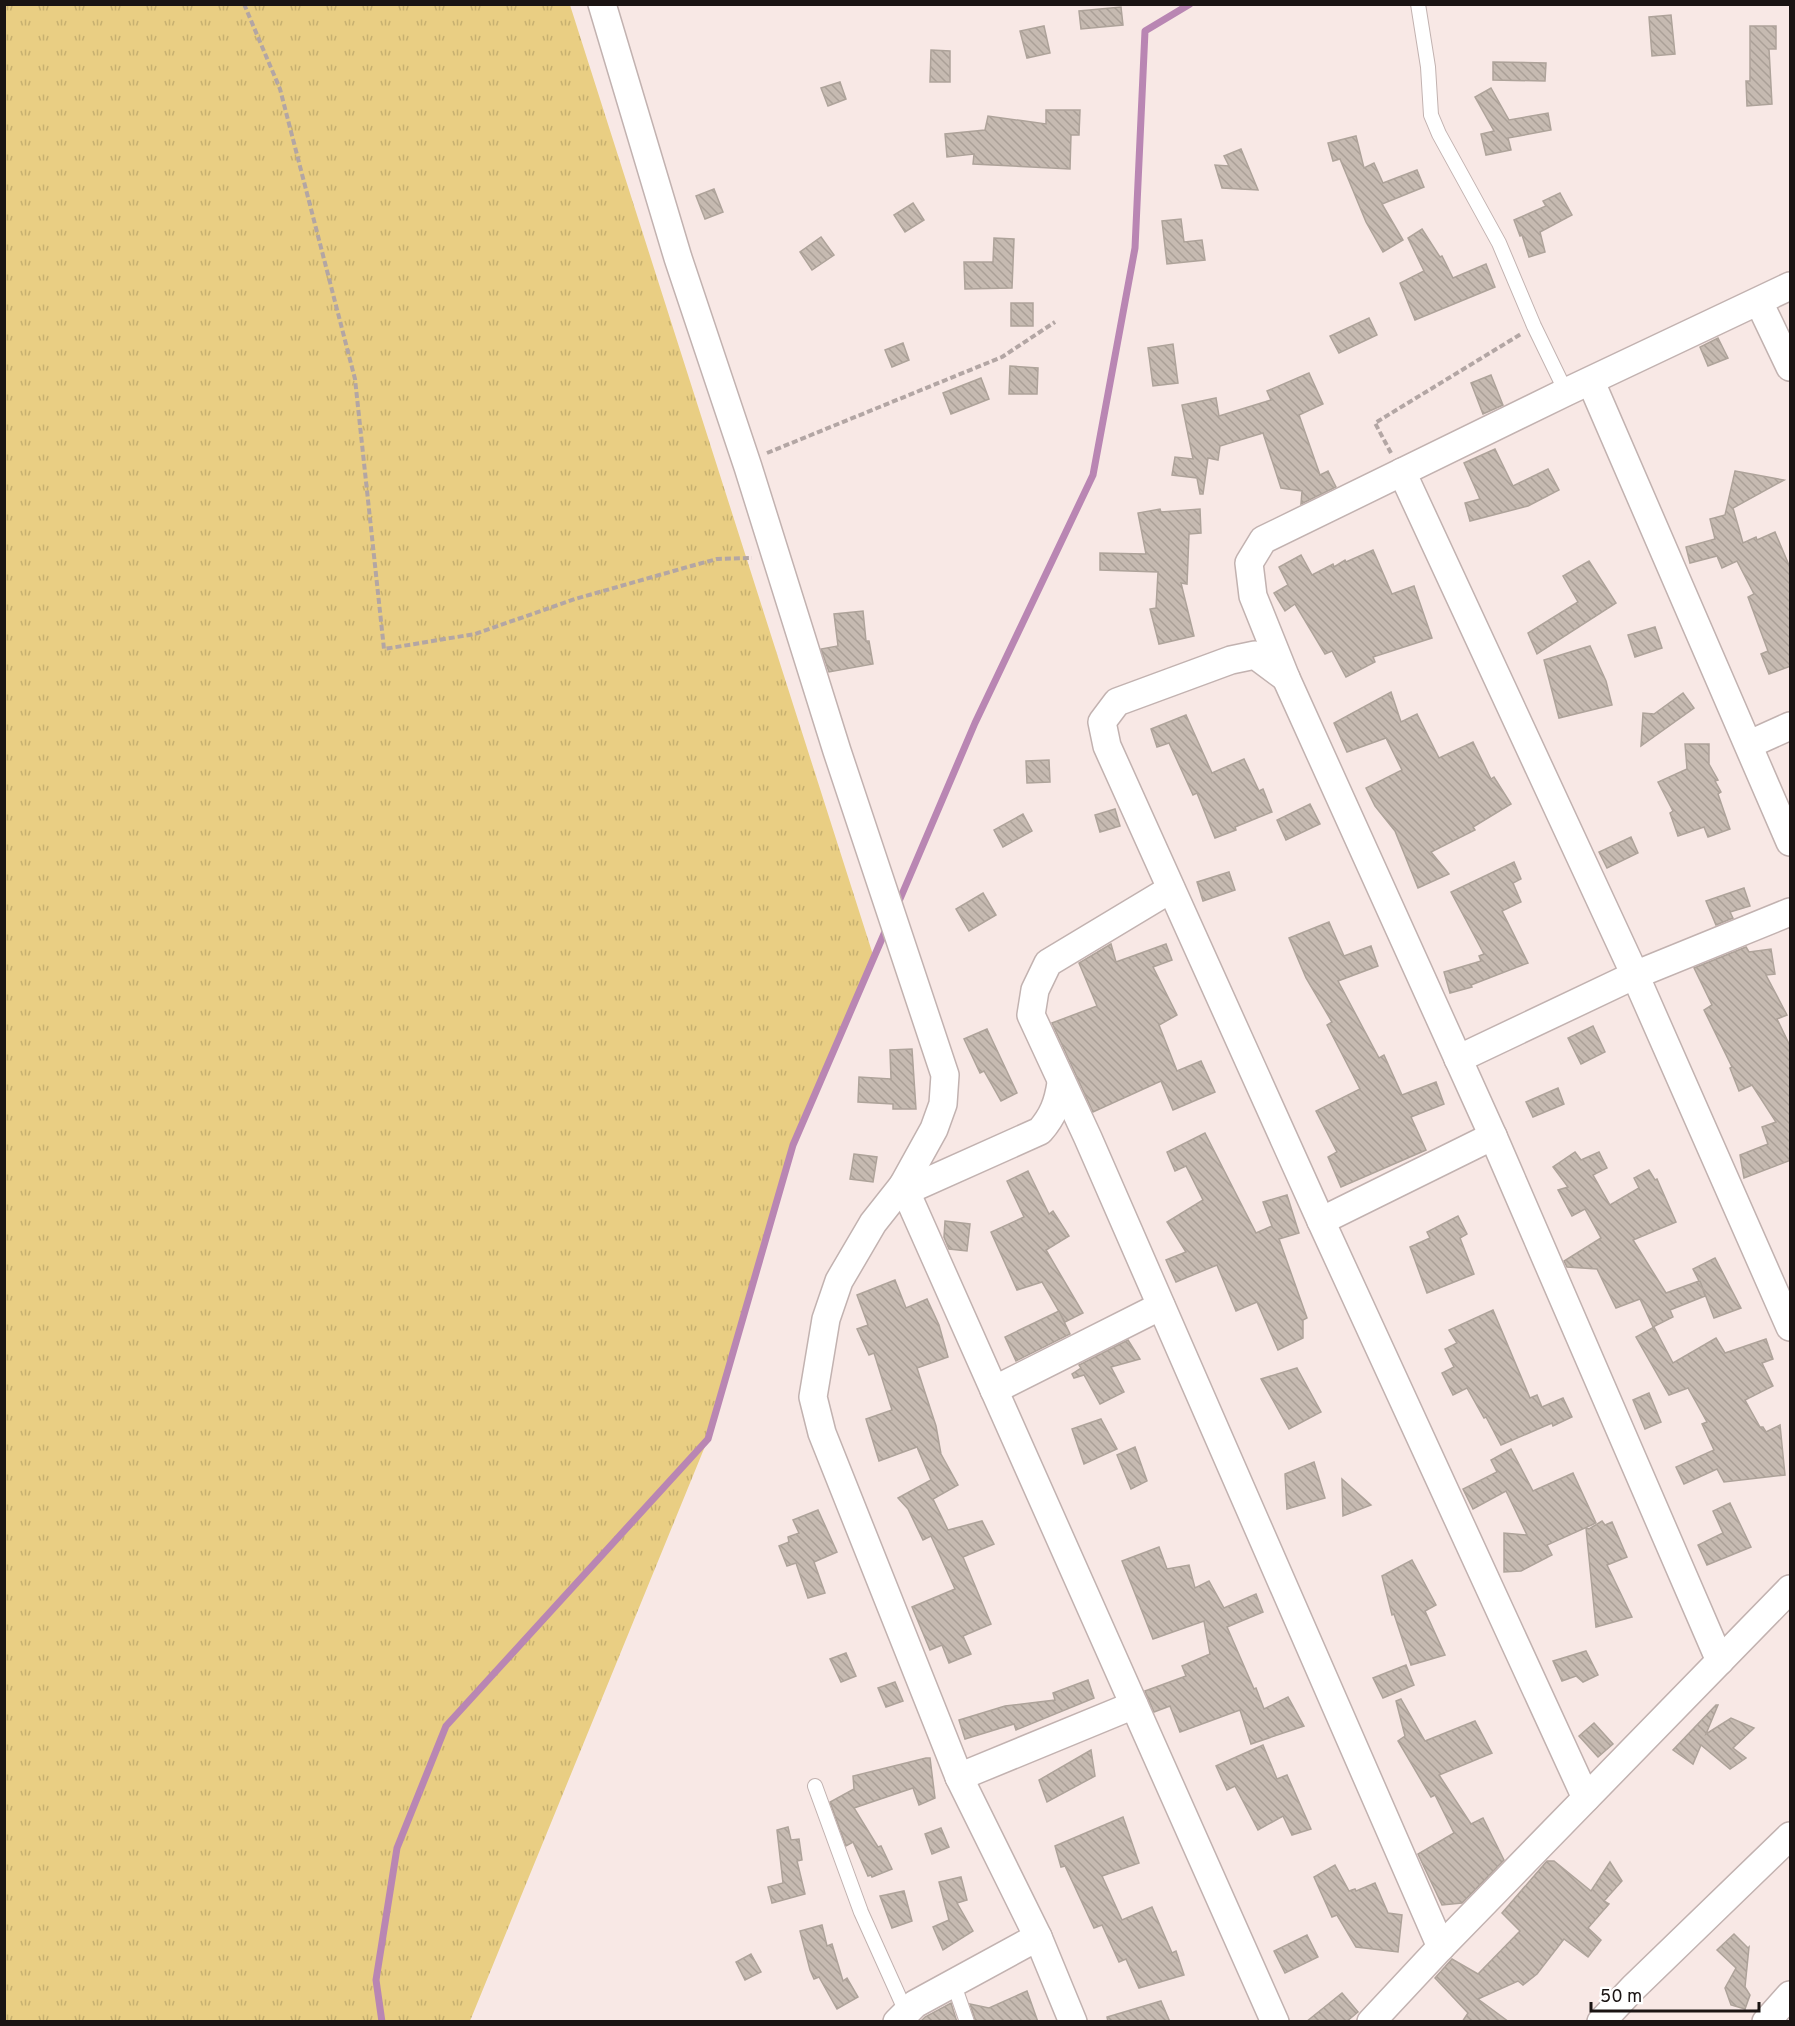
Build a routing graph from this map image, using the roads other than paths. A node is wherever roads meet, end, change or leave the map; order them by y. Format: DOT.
graph roads {
  1 [pos="602,4"];
  2 [pos="1418,4"];
  3 [pos="1791,286"];
  4 [pos="1759,302"];
  5 [pos="1791,367"];
  6 [pos="1591,382"];
  7 [pos="1566,392"];
  8 [pos="1401,472"];
  9 [pos="1286,678"];
  10 [pos="1791,726"];
  11 [pos="1750,744"];
  12 [pos="1791,842"];
  13 [pos="1172,889"];
  14 [pos="1791,912"];
  15 [pos="1635,975"];
  16 [pos="1458,1059"];
  17 [pos="1061,1083"];
  18 [pos="1493,1136"];
  19 [pos="904,1188"];
  20 [pos="1321,1221"];
  21 [pos="1161,1306"];
  22 [pos="1791,1327"];
  23 [pos="994,1390"];
  24 [pos="1791,1589"];
  25 [pos="1720,1661"];
  26 [pos="1134,1705"];
  27 [pos="959,1777"];
  28 [pos="815,1786"];
  29 [pos="1586,1798"];
  30 [pos="1791,1836"];
  31 [pos="1038,1937"];
  32 [pos="1441,1947"];
  33 [pos="953,1982"];
  34 [pos="1791,1995"];
  35 [pos="901,2017"];
  36 [pos="968,2022"];
  37 [pos="1072,2022"];
  38 [pos="1275,2022"];
  39 [pos="1371,2022"];
  40 [pos="1600,2022"];
  41 [pos="1766,2022"];
  1 -- 19 [label="street"];
  2 -- 7 [label="lane"];
  3 -- 4 [label="street"];
  4 -- 5 [label="street"];
  4 -- 6 [label="street"];
  6 -- 7 [label="street"];
  6 -- 11 [label="street"];
  7 -- 8 [label="street"];
  8 -- 9 [label="street"];
  8 -- 15 [label="street"];
  9 -- 13 [label="street"];
  9 -- 16 [label="street"];
  10 -- 11 [label="street"];
  11 -- 12 [label="street"];
  13 -- 17 [label="street"];
  13 -- 20 [label="street"];
  14 -- 15 [label="street"];
  15 -- 16 [label="street"];
  15 -- 22 [label="street"];
  16 -- 18 [label="street"];
  17 -- 19 [label="street"];
  17 -- 21 [label="street"];
  18 -- 20 [label="street"];
  18 -- 25 [label="street"];
  19 -- 23 [label="street"];
  19 -- 27 [label="street"];
  20 -- 29 [label="street"];
  21 -- 23 [label="street"];
  21 -- 32 [label="street"];
  23 -- 26 [label="street"];
  24 -- 25 [label="street"];
  25 -- 29 [label="street"];
  26 -- 27 [label="street"];
  26 -- 38 [label="street"];
  27 -- 31 [label="street"];
  28 -- 35 [label="lane"];
  29 -- 32 [label="street"];
  30 -- 40 [label="street"];
  31 -- 33 [label="street"];
  31 -- 37 [label="street"];
  32 -- 39 [label="street"];
  33 -- 35 [label="street"];
  33 -- 36 [label="lane"];
  34 -- 41 [label="street"];
}
